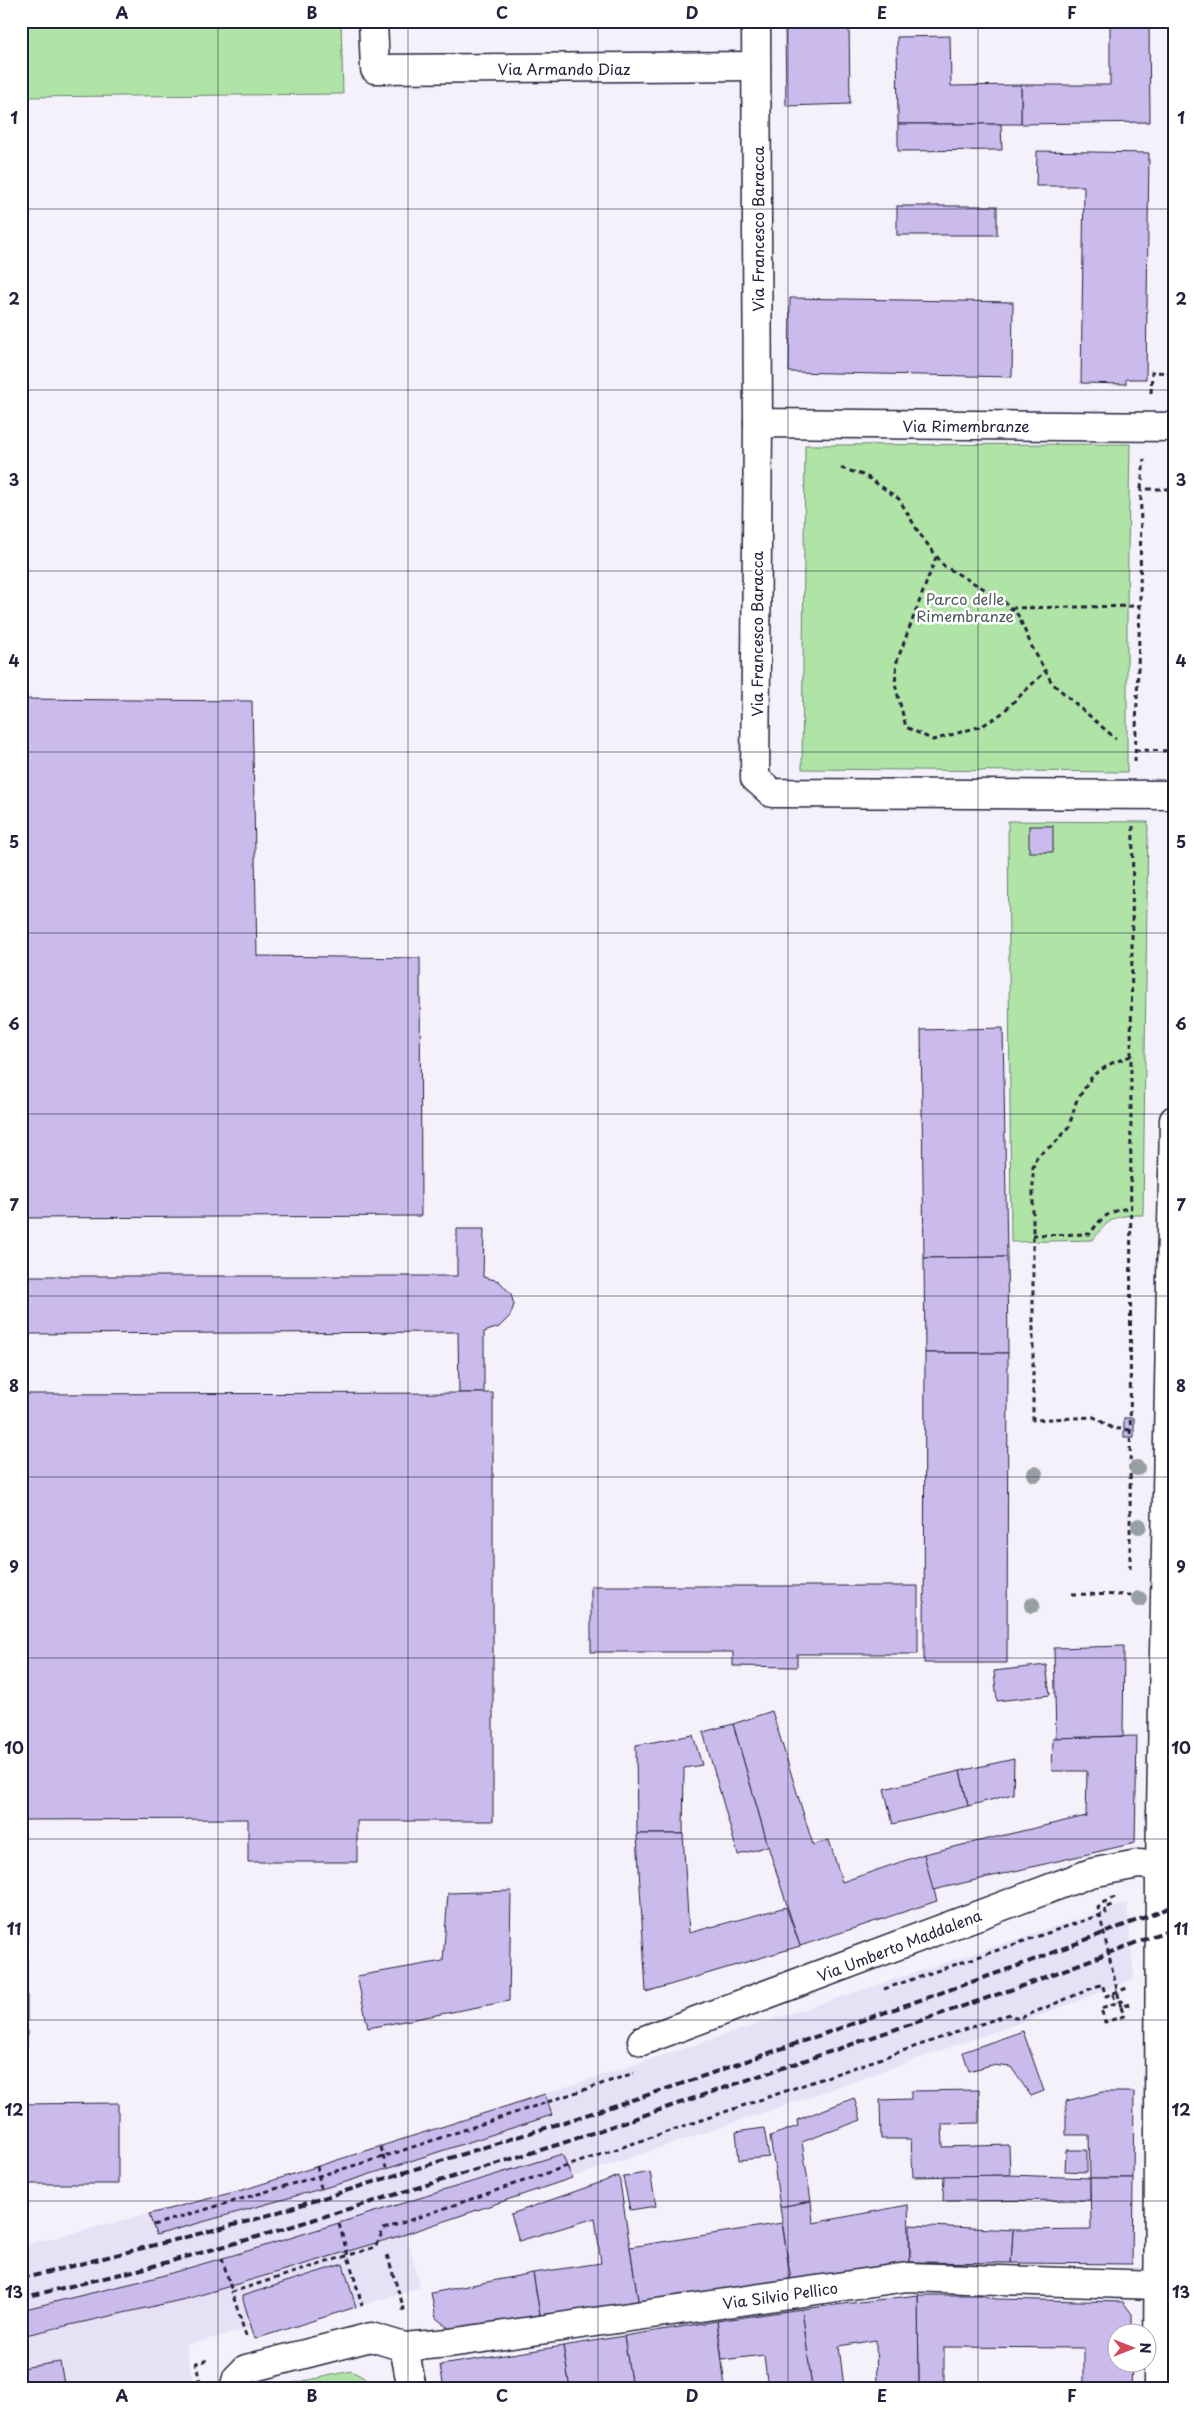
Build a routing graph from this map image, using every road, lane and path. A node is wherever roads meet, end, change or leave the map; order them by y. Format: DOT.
graph roads {
  1 [pos="373,21"];
  2 [pos="756,21"];
  3 [pos="756,66"];
  4 [pos="758,424"];
  5 [pos="1174,427"];
  6 [pos="841,468"];
  7 [pos="1174,489"];
  8 [pos="936,556"];
  9 [pos="1140,606"];
  10 [pos="1010,608"];
  11 [pos="1046,671"];
  12 [pos="1116,739"];
  13 [pos="1135,750"];
  14 [pos="1174,751"];
  15 [pos="1134,794"];
  16 [pos="1174,795"];
  17 [pos="1131,1056"];
  18 [pos="1174,1120"];
  19 [pos="1131,1208"];
  20 [pos="1032,1235"];
  21 [pos="1171,1366"];
  22 [pos="1130,1430"];
  23 [pos="1130,1578"];
  24 [pos="1130,1587"];
  25 [pos="1072,1594"];
  26 [pos="1167,1867"];
  27 [pos="1115,1897"];
  28 [pos="1113,1994"];
  29 [pos="1106,1996"];
  30 [pos="1116,2003"];
  31 [pos="1132,2003"];
  32 [pos="1123,2007"];
  33 [pos="642,2041"];
  34 [pos="1167,2118"];
  35 [pos="381,2147"];
  36 [pos="383,2157"];
  37 [pos="317,2166"];
  38 [pos="386,2168"];
  39 [pos="319,2178"];
  40 [pos="321,2189"];
  41 [pos="338,2224"];
  42 [pos="153,2226"];
  43 [pos="387,2255"];
  44 [pos="222,2258"];
  45 [pos="346,2258"];
  46 [pos="348,2263"];
  47 [pos="1158,2285"];
  48 [pos="232,2292"];
  49 [pos="404,2309"];
  50 [pos="247,2341"];
  51 [pos="404,2347"];
  52 [pos="200,2380"];
  53 [pos="193,2382"];
  54 [pos="234,2389"];
  55 [pos="412,2389"];
  56 [pos="1158,2389"];
  1 -- 3 [label="street, Via Armando Diaz"];
  2 -- 3 [label="street"];
  3 -- 4 [label="street, Via Francesco Baracca"];
  4 -- 5 [label="street, Via Rimembranze"];
  4 -- 15 [label="street, Via Francesco Baracca"];
  6 -- 8 [label="path"];
  7 -- 9 [label="path"];
  8 -- 10 [label="path"];
  8 -- 11 [label="path"];
  9 -- 10 [label="path"];
  9 -- 13 [label="path"];
  10 -- 11 [label="path"];
  11 -- 12 [label="path"];
  13 -- 14 [label="path"];
  13 -- 15 [label="path"];
  15 -- 16 [label="street, Via Francesco Baracca"];
  15 -- 17 [label="path"];
  17 -- 19 [label="path"];
  17 -- 20 [label="path"];
  18 -- 21 [label="street"];
  19 -- 20 [label="path"];
  19 -- 22 [label="path"];
  20 -- 22 [label="path"];
  21 -- 26 [label="street"];
  22 -- 23 [label="path"];
  24 -- 25 [label="path"];
  26 -- 33 [label="street, Via Umberto Maddalena"];
  26 -- 34 [label="street"];
  27 -- 32 [label="path, bridge"];
  28 -- 30 [label="path"];
  29 -- 45 [label="path"];
  30 -- 32 [label="path"];
  30 -- 32 [label="path"];
  31 -- 32 [label="path, bridge"];
  34 -- 47 [label="street"];
  35 -- 36 [label="path"];
  36 -- 38 [label="path"];
  36 -- 39 [label="path"];
  37 -- 39 [label="path"];
  39 -- 40 [label="path"];
  39 -- 42 [label="path"];
  41 -- 45 [label="path"];
  43 -- 49 [label="path"];
  44 -- 48 [label="path"];
  45 -- 46 [label="path"];
  45 -- 48 [label="path"];
  47 -- 51 [label="street, Via Silvio Pellico"];
  47 -- 56 [label="street"];
  48 -- 50 [label="path"];
  51 -- 54 [label="street"];
  51 -- 55 [label="street"];
  52 -- 53 [label="path"];
}
